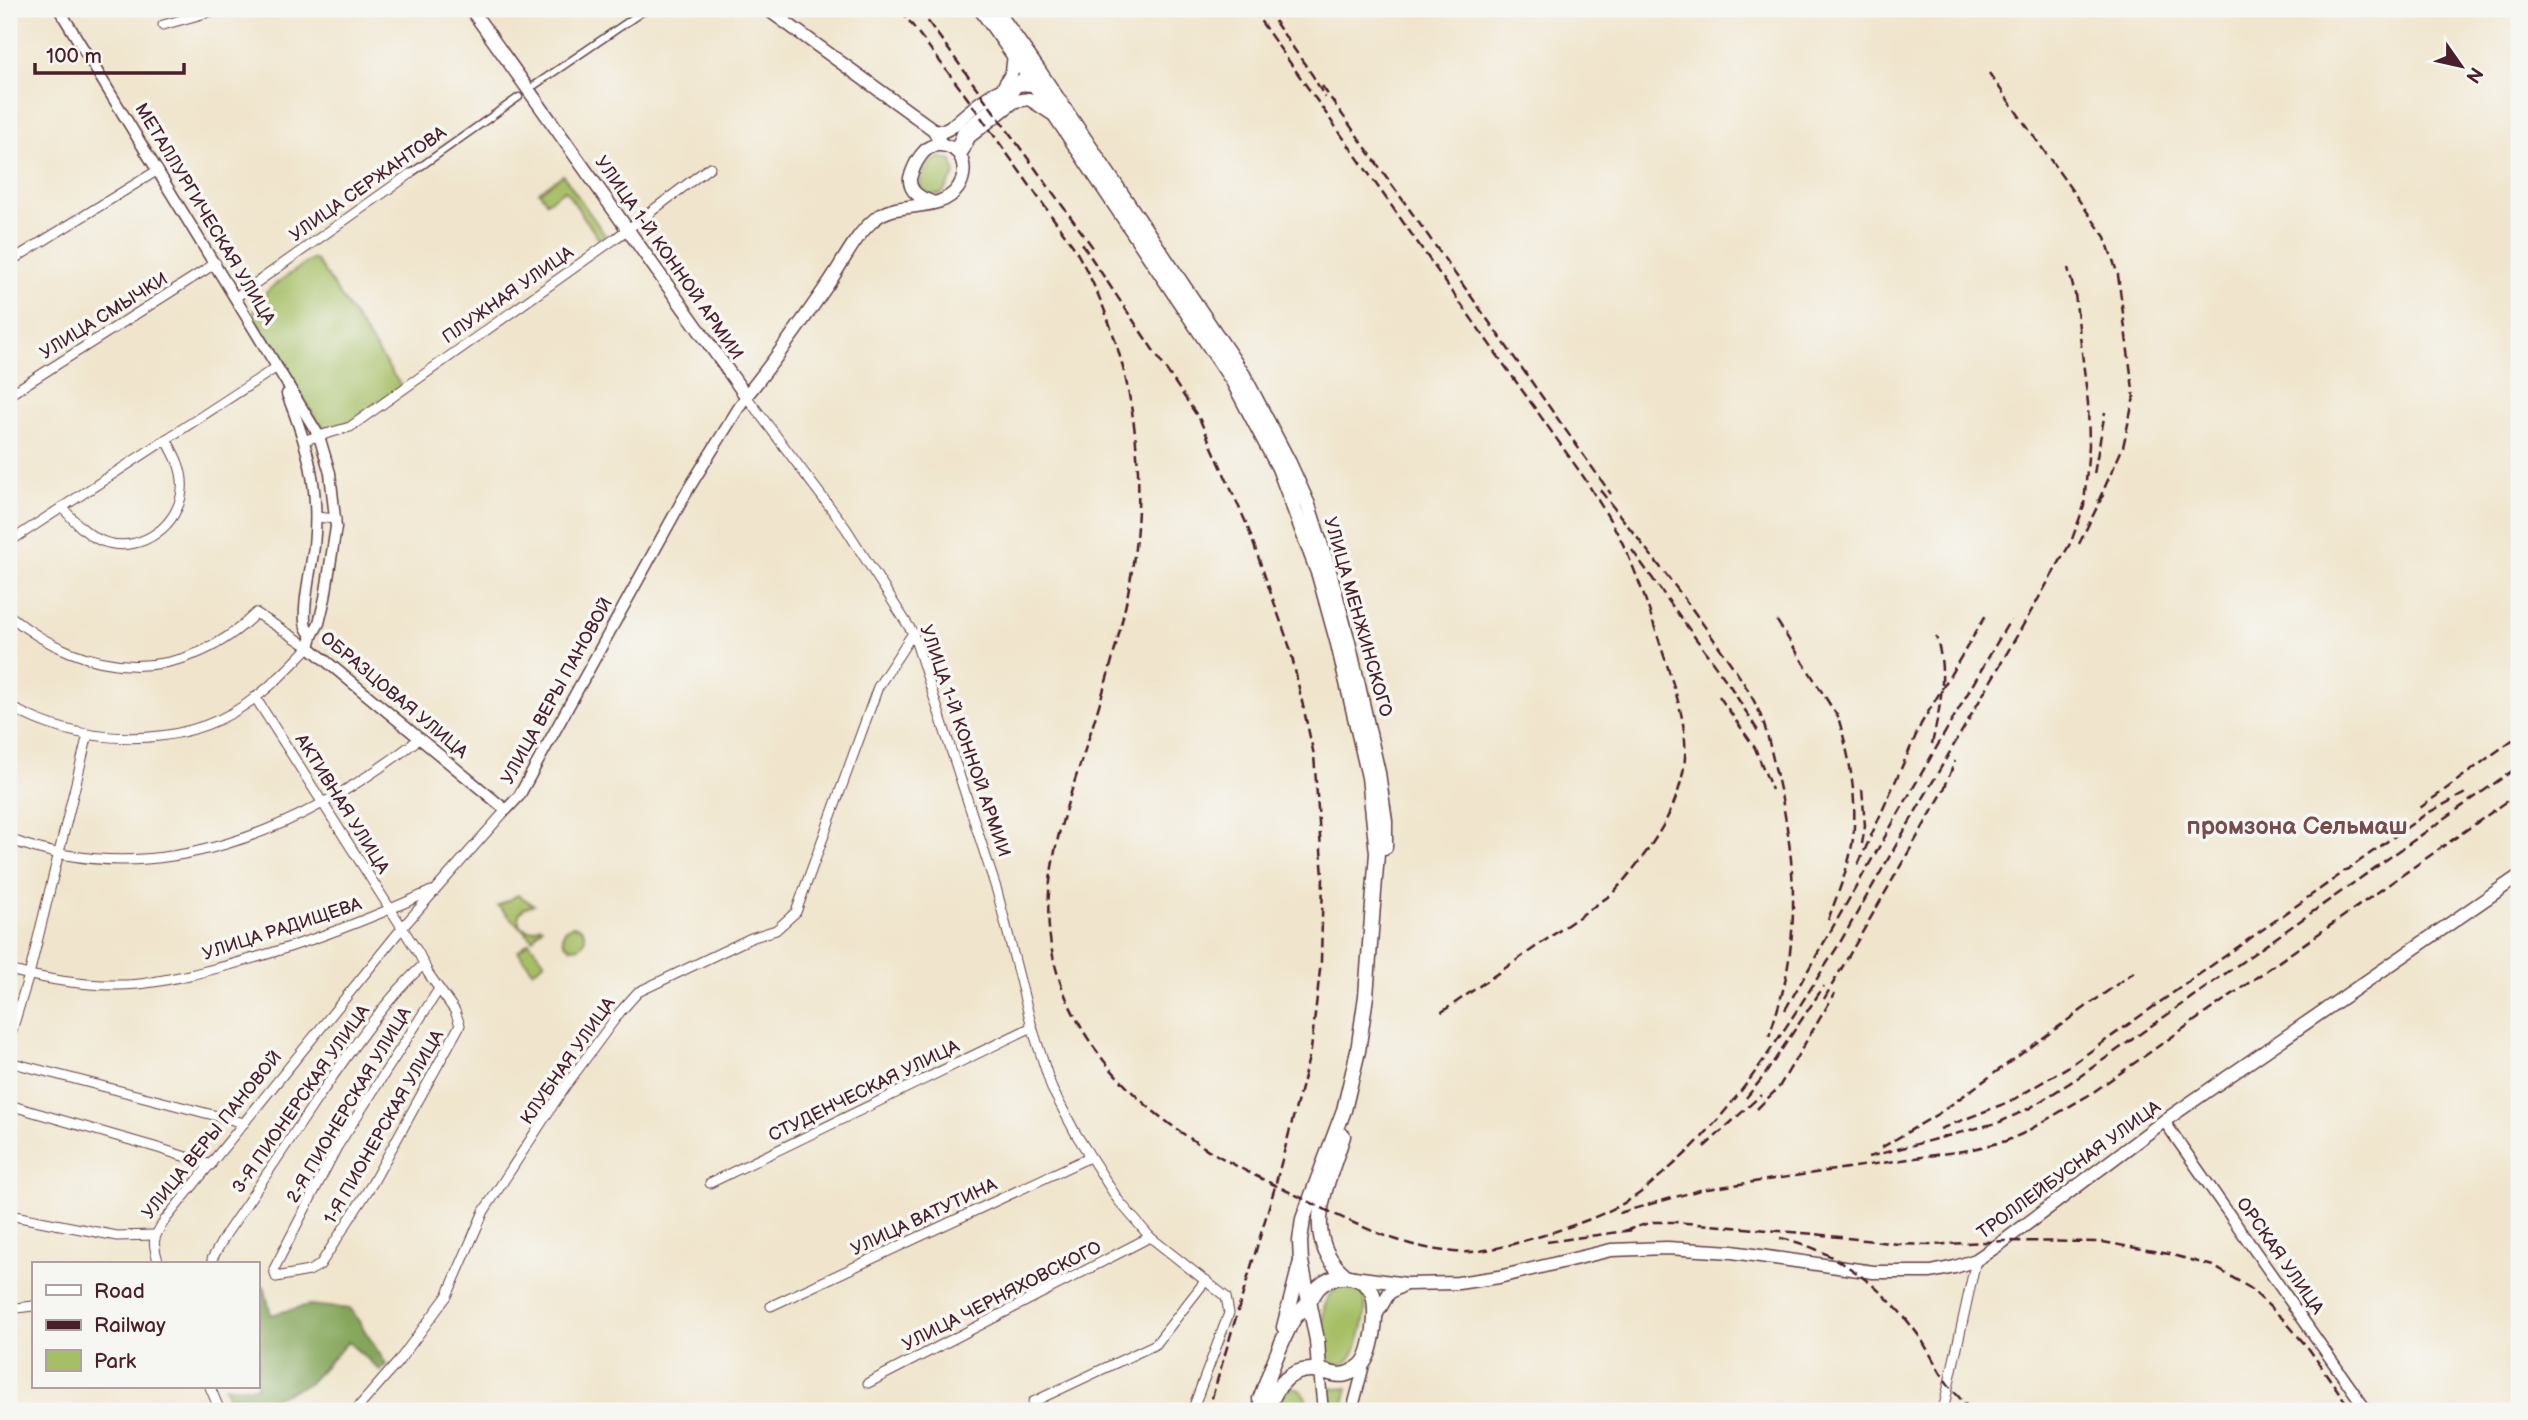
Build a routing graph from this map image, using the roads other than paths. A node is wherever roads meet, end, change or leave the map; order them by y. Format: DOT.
graph roads {
  1 [pos="59,9"];
  2 [pos="220,9"];
  3 [pos="471,9"];
  4 [pos="645,9"];
  5 [pos="767,9"];
  6 [pos="981,9"];
  7 [pos="995,9"];
  8 [pos="163,24"];
  9 [pos="1018,50"];
  10 [pos="1022,76"];
  11 [pos="535,85"];
  12 [pos="1007,90"];
  13 [pos="519,97"];
  14 [pos="1053,103"];
  15 [pos="1060,122"];
  16 [pos="950,128"];
  17 [pos="934,130"];
  18 [pos="941,145"];
  19 [pos="958,155"];
  20 [pos="710,167"];
  21 [pos="158,170"];
  22 [pos="410,174"];
  23 [pos="932,202"];
  24 [pos="627,230"];
  25 [pos="9,262"];
  26 [pos="216,264"];
  27 [pos="236,297"];
  28 [pos="276,367"];
  29 [pos="9,395"];
  30 [pos="746,396"];
  31 [pos="319,436"];
  32 [pos="166,439"];
  33 [pos="305,440"];
  34 [pos="62,507"];
  35 [pos="316,517"];
  36 [pos="336,519"];
  37 [pos="9,542"];
  38 [pos="9,615"];
  39 [pos="913,633"];
  40 [pos="310,641"];
  41 [pos="255,697"];
  42 [pos="9,706"];
  43 [pos="88,734"];
  44 [pos="419,739"];
  45 [pos="323,803"];
  46 [pos="506,810"];
  47 [pos="9,839"];
  48 [pos="58,854"];
  49 [pos="2519,876"];
  50 [pos="435,889"];
  51 [pos="390,910"];
  52 [pos="402,928"];
  53 [pos="425,964"];
  54 [pos="9,970"];
  55 [pos="29,975"];
  56 [pos="439,989"];
  57 [pos="1032,1027"];
  58 [pos="9,1040"];
  59 [pos="9,1062"];
  60 [pos="9,1105"];
  61 [pos="2164,1121"];
  62 [pos="244,1123"];
  63 [pos="1090,1157"];
  64 [pos="211,1165"];
  65 [pos="710,1183"];
  66 [pos="1319,1192"];
  67 [pos="9,1215"];
  68 [pos="154,1235"];
  69 [pos="1150,1237"];
  70 [pos="212,1259"];
  71 [pos="1976,1260"];
  72 [pos="158,1262"];
  73 [pos="1301,1262"];
  74 [pos="1349,1276"];
  75 [pos="276,1277"];
  76 [pos="1206,1280"];
  77 [pos="1406,1284"];
  78 [pos="1310,1302"];
  79 [pos="32,1306"];
  80 [pos="771,1306"];
  81 [pos="9,1309"];
  82 [pos="1375,1317"];
  83 [pos="1365,1361"];
  84 [pos="1320,1370"];
  85 [pos="869,1383"];
  86 [pos="210,1388"];
  87 [pos="1033,1402"];
  88 [pos="1261,1407"];
  89 [pos="220,1411"];
  90 [pos="355,1411"];
  91 [pos="1192,1411"];
  92 [pos="1323,1411"];
  93 [pos="1352,1411"];
  94 [pos="1943,1411"];
  95 [pos="2367,1411"];
  1 -- 21 [label="street, МЕТАЛЛУРГИЧЕСКАЯ УЛИЦА"];
  2 -- 8 [label="street"];
  3 -- 24 [label="main road, УЛИЦА 1-Й КОННОЙ АРМИИ"];
  4 -- 11 [label="street"];
  5 -- 17 [label="main road"];
  6 -- 9 [label="main road, УЛИЦА МЕНЖИНСКОГО"];
  7 -- 9 [label="main road, УЛИЦА МЕНЖИНСКОГО"];
  9 -- 10 [label="main road, УЛИЦА МЕНЖИНСКОГО"];
  9 -- 12 [label="main road"];
  9 -- 14 [label="main road, УЛИЦА МЕНЖИНСКОГО"];
  10 -- 12 [label="main road"];
  10 -- 14 [label="main road, УЛИЦА МЕНЖИНСКОГО"];
  12 -- 14 [label="main road"];
  12 -- 16 [label="main road"];
  12 -- 19 [label="main road"];
  13 -- 22 [label="street, УЛИЦА СЕРЖАНТОВА"];
  14 -- 15 [label="main road, УЛИЦА МЕНЖИНСКОГО"];
  14 -- 66 [label="main road, УЛИЦА МЕНЖИНСКОГО"];
  15 -- 19 [label="main road"];
  15 -- 66 [label="main road, УЛИЦА МЕНЖИНСКОГО"];
  16 -- 17 [label="main road"];
  16 -- 18 [label="main road"];
  17 -- 18 [label="main road"];
  18 -- 19 [label="main road"];
  18 -- 23 [label="main road"];
  19 -- 23 [label="main road, УЛИЦА ВЕРЫ ПАНОВОЙ"];
  20 -- 24 [label="street, ПЛУЖНАЯ УЛИЦА"];
  21 -- 25 [label="street"];
  21 -- 26 [label="street, МЕТАЛЛУРГИЧЕСКАЯ УЛИЦА"];
  22 -- 27 [label="street, УЛИЦА СЕРЖАНТОВА"];
  23 -- 30 [label="main road, УЛИЦА ВЕРЫ ПАНОВОЙ"];
  24 -- 30 [label="main road, УЛИЦА 1-Й КОННОЙ АРМИИ"];
  24 -- 31 [label="street, ПЛУЖНАЯ УЛИЦА"];
  26 -- 27 [label="street, МЕТАЛЛУРГИЧЕСКАЯ УЛИЦА"];
  26 -- 29 [label="street, УЛИЦА СМЫЧКИ"];
  27 -- 28 [label="street, МЕТАЛЛУРГИЧЕСКАЯ УЛИЦА"];
  28 -- 31 [label="street, МЕТАЛЛУРГИЧЕСКАЯ УЛИЦА"];
  28 -- 32 [label="street"];
  28 -- 33 [label="street, МЕТАЛЛУРГИЧЕСКАЯ УЛИЦА"];
  30 -- 39 [label="street, УЛИЦА 1-Й КОННОЙ АРМИИ"];
  30 -- 46 [label="street, УЛИЦА ВЕРЫ ПАНОВОЙ"];
  31 -- 33 [label="street, ПЛУЖНАЯ УЛИЦА"];
  31 -- 36 [label="street, МЕТАЛЛУРГИЧЕСКАЯ УЛИЦА"];
  32 -- 34 [label="street"];
  32 -- 34 [label="street"];
  33 -- 35 [label="street, МЕТАЛЛУРГИЧЕСКАЯ УЛИЦА"];
  34 -- 37 [label="street"];
  35 -- 36 [label="street"];
  35 -- 40 [label="street, МЕТАЛЛУРГИЧЕСКАЯ УЛИЦА"];
  36 -- 40 [label="street, МЕТАЛЛУРГИЧЕСКАЯ УЛИЦА"];
  38 -- 40 [label="street, ОБРАЗЦОВАЯ УЛИЦА"];
  39 -- 57 [label="street, УЛИЦА 1-Й КОННОЙ АРМИИ"];
  39 -- 90 [label="street, КЛУБНАЯ УЛИЦА"];
  40 -- 41 [label="street, МЕТАЛЛУРГИЧЕСКАЯ УЛИЦА"];
  40 -- 44 [label="street, ОБРАЗЦОВАЯ УЛИЦА"];
  41 -- 43 [label="street, МЕТАЛЛУРГИЧЕСКАЯ УЛИЦА"];
  41 -- 45 [label="street, АКТИВНАЯ УЛИЦА"];
  42 -- 43 [label="street, МЕТАЛЛУРГИЧЕСКАЯ УЛИЦА"];
  43 -- 48 [label="street"];
  44 -- 45 [label="street"];
  44 -- 46 [label="street, ОБРАЗЦОВАЯ УЛИЦА"];
  45 -- 48 [label="street"];
  45 -- 51 [label="street, АКТИВНАЯ УЛИЦА"];
  46 -- 50 [label="street, УЛИЦА ВЕРЫ ПАНОВОЙ"];
  47 -- 48 [label="street"];
  48 -- 55 [label="street"];
  49 -- 61 [label="main road, ТРОЛЛЕЙБУСНАЯ УЛИЦА"];
  50 -- 51 [label="street, УЛИЦА РАДИЩЕВА"];
  50 -- 52 [label="street, УЛИЦА ВЕРЫ ПАНОВОЙ"];
  51 -- 52 [label="street, АКТИВНАЯ УЛИЦА"];
  51 -- 55 [label="street, УЛИЦА РАДИЩЕВА"];
  52 -- 53 [label="street, 1-Я ПИОНЕРСКАЯ УЛИЦА"];
  52 -- 62 [label="street, УЛИЦА ВЕРЫ ПАНОВОЙ"];
  53 -- 56 [label="street, 1-Я ПИОНЕРСКАЯ УЛИЦА"];
  53 -- 70 [label="street, 3-Я ПИОНЕРСКАЯ УЛИЦА"];
  54 -- 55 [label="street, УЛИЦА РАДИЩЕВА"];
  55 -- 58 [label="street"];
  56 -- 75 [label="street, 2-Я ПИОНЕРСКАЯ УЛИЦА"];
  56 -- 75 [label="street, 1-Я ПИОНЕРСКАЯ УЛИЦА"];
  57 -- 63 [label="street, УЛИЦА 1-Й КОННОЙ АРМИИ"];
  57 -- 65 [label="street, СТУДЕНЧЕСКАЯ УЛИЦА"];
  59 -- 62 [label="street"];
  60 -- 64 [label="street"];
  61 -- 71 [label="main road, ТРОЛЛЕЙБУСНАЯ УЛИЦА"];
  61 -- 95 [label="street, ОРСКАЯ УЛИЦА"];
  62 -- 64 [label="street, УЛИЦА ВЕРЫ ПАНОВОЙ"];
  63 -- 69 [label="street, УЛИЦА 1-Й КОННОЙ АРМИИ"];
  63 -- 80 [label="street, УЛИЦА ВАТУТИНА"];
  64 -- 68 [label="street, УЛИЦА ВЕРЫ ПАНОВОЙ"];
  66 -- 73 [label="main road"];
  66 -- 74 [label="main road"];
  67 -- 68 [label="street"];
  68 -- 72 [label="street, УЛИЦА ВЕРЫ ПАНОВОЙ"];
  69 -- 76 [label="street, УЛИЦА 1-Й КОННОЙ АРМИИ"];
  69 -- 85 [label="street, УЛИЦА ЧЕРНЯХОВСКОГО"];
  71 -- 77 [label="main road, ТРОЛЛЕЙБУСНАЯ УЛИЦА"];
  71 -- 94 [label="street"];
  73 -- 78 [label="main road"];
  73 -- 88 [label="main road"];
  74 -- 77 [label="main road, ТРОЛЛЕЙБУСНАЯ УЛИЦА"];
  74 -- 78 [label="main road"];
  74 -- 82 [label="main road"];
  76 -- 87 [label="street"];
  76 -- 91 [label="street, УЛИЦА 1-Й КОННОЙ АРМИИ"];
  77 -- 82 [label="main road"];
  78 -- 84 [label="main road"];
  78 -- 88 [label="main road"];
  79 -- 81 [label="street"];
  82 -- 83 [label="main road"];
  83 -- 84 [label="main road"];
  83 -- 93 [label="street"];
  84 -- 88 [label="main road"];
  84 -- 92 [label="street"];
  86 -- 89 [label="street"];
}
